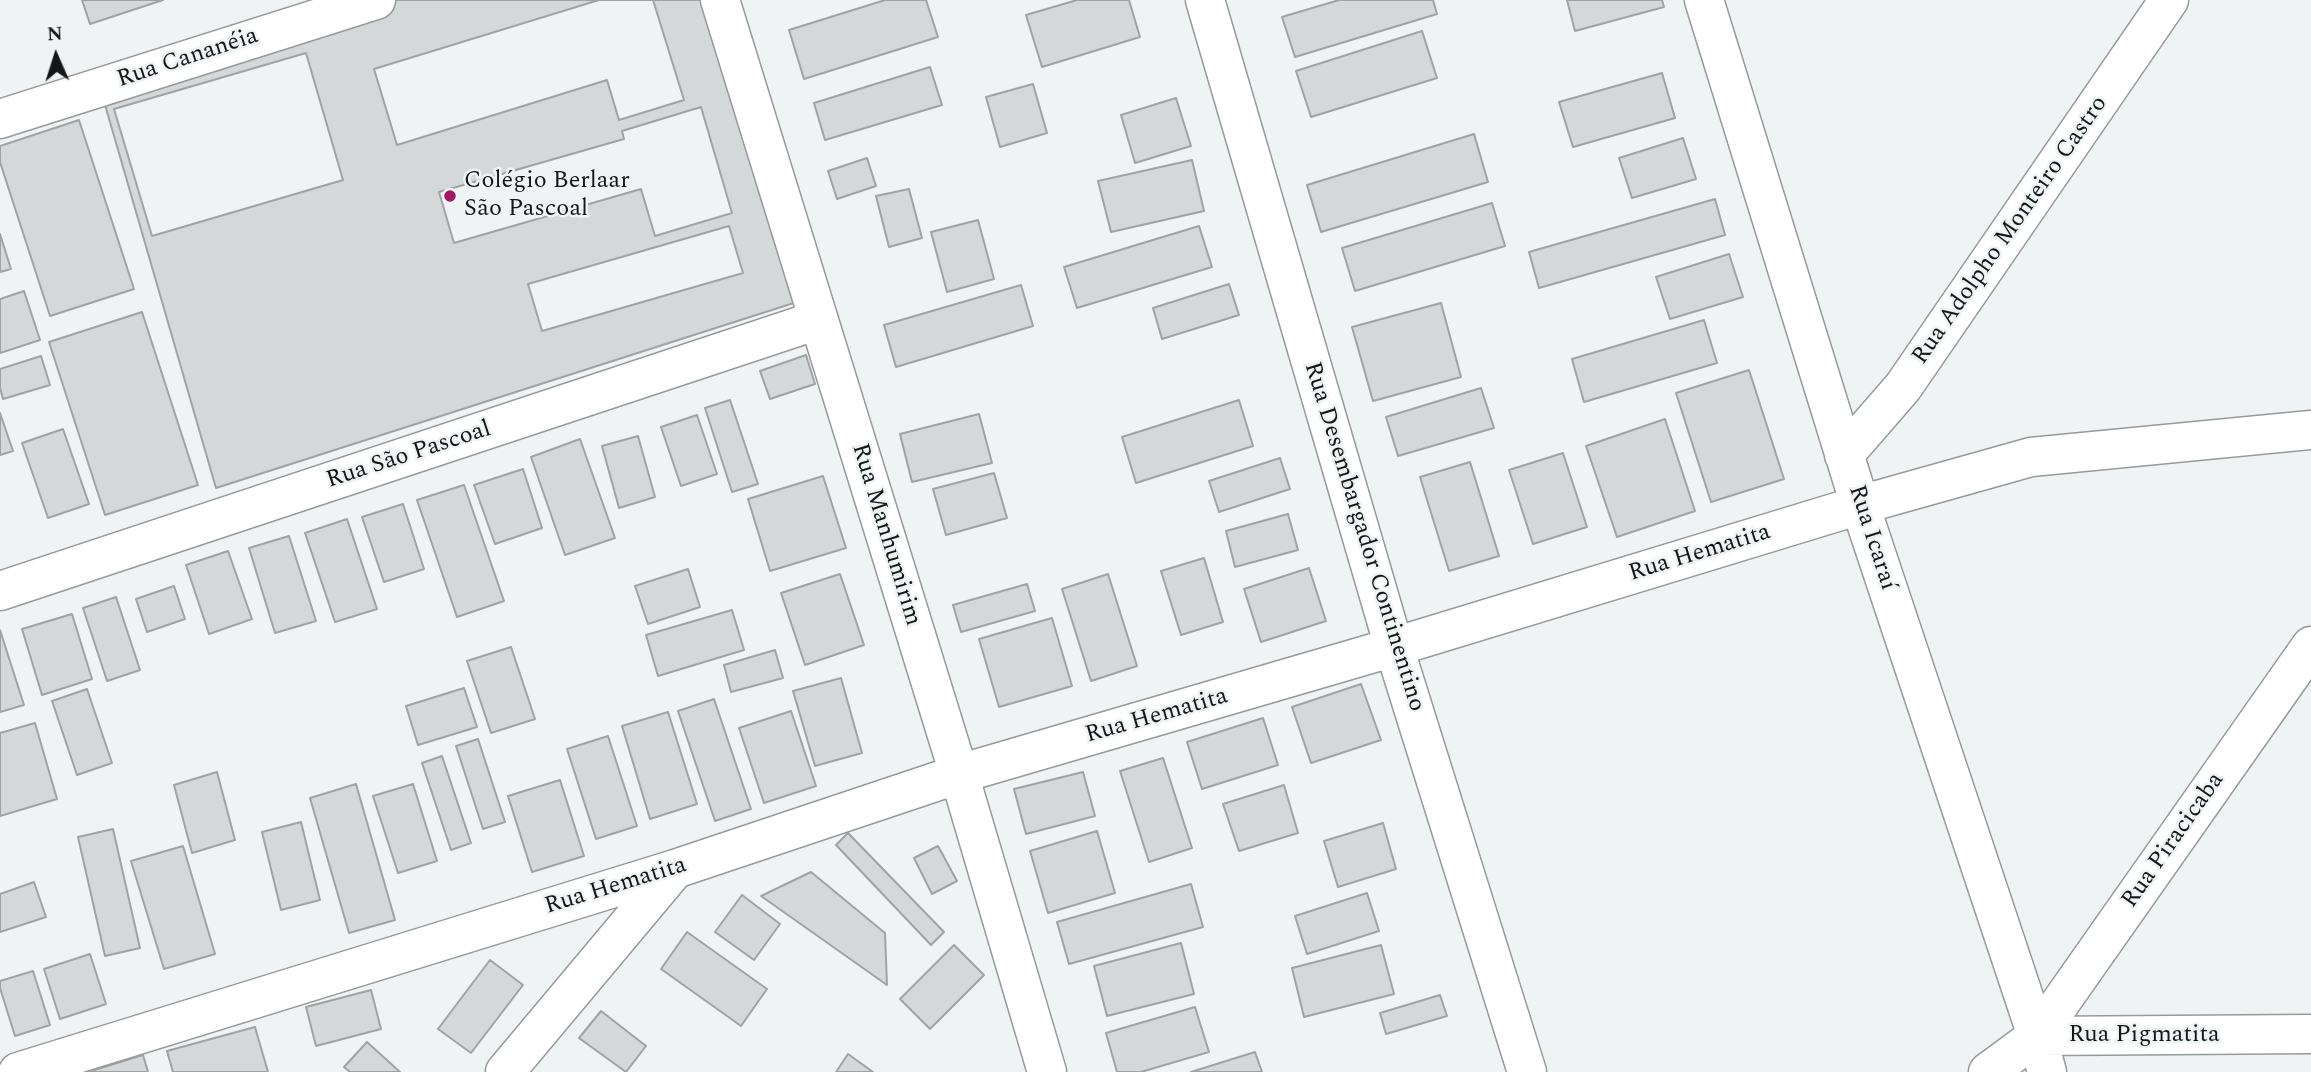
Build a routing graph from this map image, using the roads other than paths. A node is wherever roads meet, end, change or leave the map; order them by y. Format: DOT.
graph roads {
  1 [pos="376,0"];
  2 [pos="720,0"];
  3 [pos="1205,0"];
  4 [pos="1704,0"];
  5 [pos="2169,0"];
  6 [pos="0,119"];
  7 [pos="818,320"];
  8 [pos="2311,430"];
  9 [pos="1844,455"];
  10 [pos="1860,505"];
  11 [pos="0,591"];
  12 [pos="2311,646"];
  13 [pos="1394,647"];
  14 [pos="959,774"];
  15 [pos="675,869"];
  16 [pos="2311,1034"];
  17 [pos="2042,1054"];
  18 [pos="18,1072"];
  19 [pos="505,1072"];
  20 [pos="1046,1072"];
  21 [pos="1528,1072"];
  22 [pos="1988,1072"];
  1 -- 6 [label="street, Rua Cananéia"];
  2 -- 7 [label="street, Rua Manhumirim"];
  3 -- 13 [label="street, Rua Desembargador Continentino"];
  4 -- 9 [label="street, Rua Icaraí"];
  5 -- 9 [label="street, Rua Adolpho Monteiro Castro"];
  7 -- 11 [label="street, Rua São Pascoal"];
  7 -- 14 [label="street, Rua Manhumirim"];
  8 -- 10 [label="street, Rua Hematita"];
  9 -- 10 [label="street, Rua Icaraí"];
  10 -- 13 [label="street, Rua Hematita"];
  10 -- 17 [label="street, Rua Icaraí"];
  12 -- 17 [label="street, Rua Piracicaba"];
  13 -- 14 [label="street, Rua Hematita"];
  13 -- 21 [label="street, Rua Desembargador Continentino"];
  14 -- 15 [label="street, Rua Hematita"];
  14 -- 20 [label="street, Rua Manhumirim"];
  15 -- 18 [label="street, Rua Hematita"];
  15 -- 19 [label="street"];
  16 -- 17 [label="street, Rua Pigmatita"];
  17 -- 22 [label="street, Rua Pigmatita"];
}
